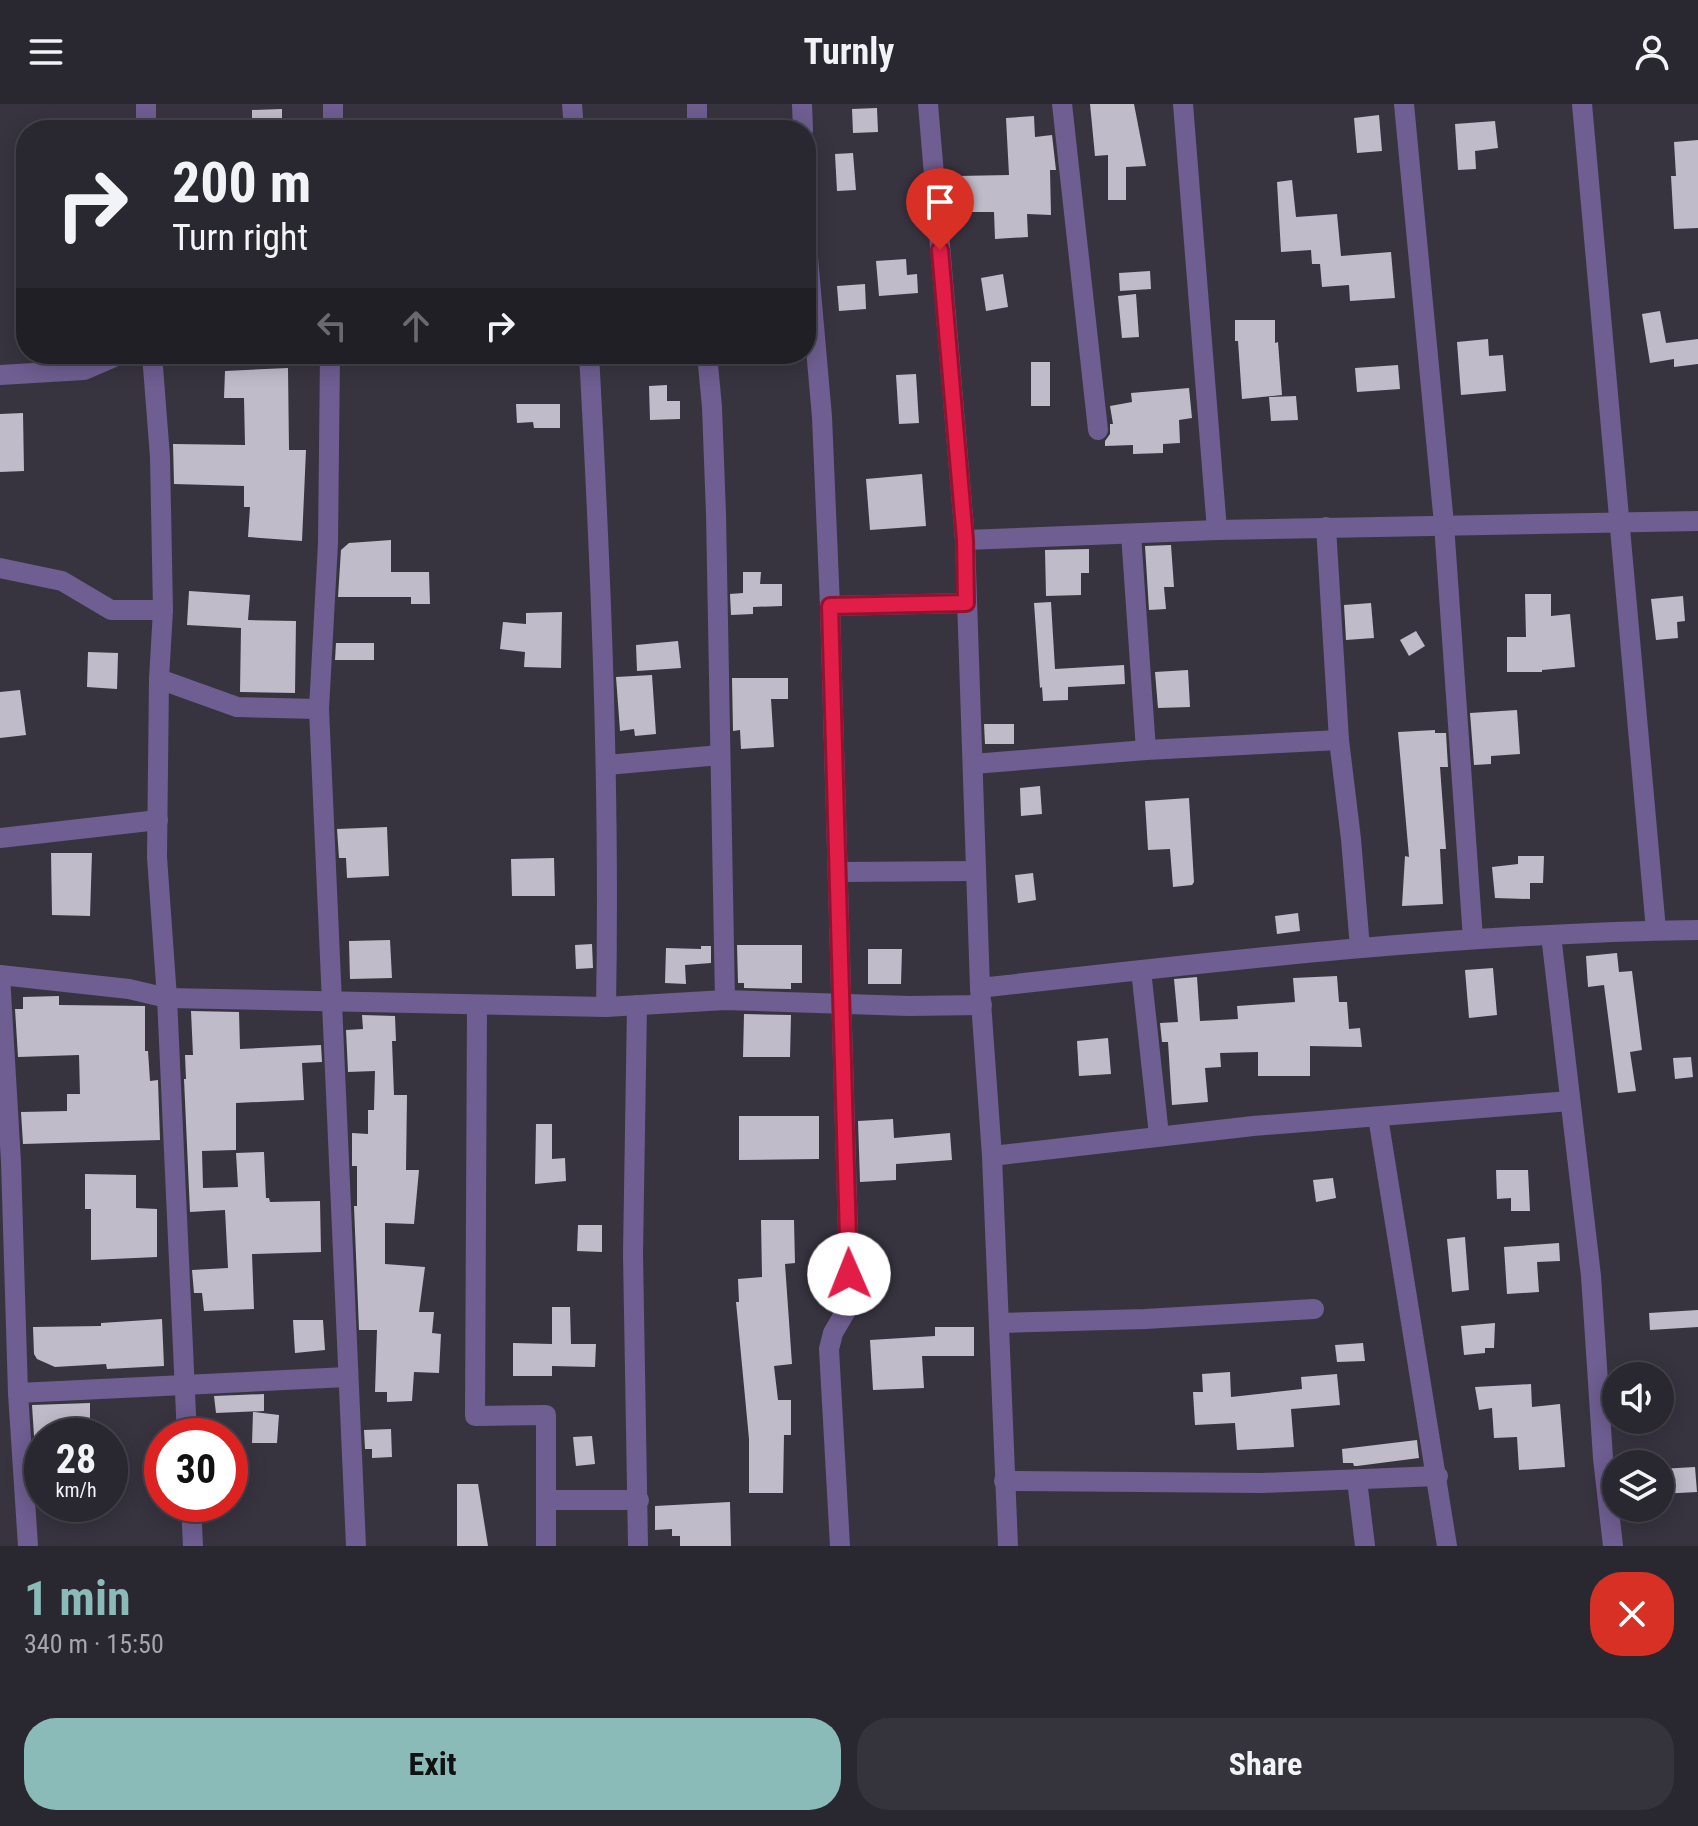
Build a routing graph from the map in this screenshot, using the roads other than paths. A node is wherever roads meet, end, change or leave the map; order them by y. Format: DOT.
graph roads {
  1 [pos="928,104"];
  2 [pos="1062,104"];
  3 [pos="1183,104"];
  4 [pos="1404,104"];
  5 [pos="1582,104"];
  6 [pos="816,360"];
  7 [pos="98,364"];
  8 [pos="153,364"];
  9 [pos="330,364"];
  10 [pos="590,364"];
  11 [pos="708,364"];
  12 [pos="0,375"];
  13 [pos="1098,430"];
  14 [pos="1698,521"];
  15 [pos="1620,523"];
  16 [pos="1444,524"];
  17 [pos="1326,527"];
  18 [pos="1217,530"];
  19 [pos="1131,534"];
  20 [pos="965,540"];
  21 [pos="0,568"];
  22 [pos="966,603"];
  23 [pos="830,606"];
  24 [pos="163,610"];
  25 [pos="159,679"];
  26 [pos="319,709"];
  27 [pos="1339,740"];
  28 [pos="1146,750"];
  29 [pos="720,755"];
  30 [pos="973,764"];
  31 [pos="607,765"];
  32 [pos="158,820"];
  33 [pos="0,838"];
  34 [pos="976,871"];
  35 [pos="838,872"];
  36 [pos="1656,930"];
  37 [pos="1698,930"];
  38 [pos="1551,935"];
  39 [pos="1473,939"];
  40 [pos="1360,948"];
  41 [pos="1141,970"];
  42 [pos="0,975"];
  43 [pos="981,996"];
  44 [pos="167,998"];
  45 [pos="725,1000"];
  46 [pos="331,1003"];
  47 [pos="841,1004"];
  48 [pos="477,1005"];
  49 [pos="637,1005"];
  50 [pos="606,1007"];
  51 [pos="1570,1101"];
  52 [pos="1378,1117"];
  53 [pos="1159,1135"];
  54 [pos="992,1156"];
  55 [pos="1314,1309"];
  56 [pos="999,1323"];
  57 [pos="347,1377"];
  58 [pos="184,1385"];
  59 [pos="18,1393"];
  60 [pos="186,1418"];
  61 [pos="1438,1476"];
  62 [pos="1357,1480"];
  63 [pos="1004,1481"];
  64 [pos="546,1500"];
  65 [pos="639,1500"];
  66 [pos="192,1522"];
  67 [pos="28,1546"];
  68 [pos="193,1546"];
  69 [pos="356,1546"];
  70 [pos="546,1546"];
  71 [pos="638,1546"];
  72 [pos="840,1546"];
  73 [pos="1008,1546"];
  74 [pos="1365,1546"];
  75 [pos="1447,1546"];
  76 [pos="1613,1546"];
  1 -- 20 [label="street"];
  2 -- 13 [label="street"];
  3 -- 18 [label="street"];
  4 -- 16 [label="street"];
  5 -- 15 [label="street"];
  6 -- 23 [label="street"];
  7 -- 12 [label="street"];
  8 -- 24 [label="street"];
  9 -- 26 [label="street"];
  10 -- 31 [label="street"];
  11 -- 29 [label="street"];
  14 -- 15 [label="street"];
  15 -- 16 [label="street"];
  15 -- 36 [label="street"];
  16 -- 17 [label="street"];
  16 -- 39 [label="street"];
  17 -- 18 [label="street"];
  17 -- 27 [label="street"];
  18 -- 19 [label="street"];
  19 -- 20 [label="street"];
  19 -- 28 [label="street"];
  20 -- 22 [label="street"];
  21 -- 24 [label="street"];
  22 -- 23 [label="street"];
  22 -- 30 [label="street"];
  23 -- 35 [label="street"];
  24 -- 25 [label="street"];
  25 -- 26 [label="street"];
  25 -- 32 [label="street"];
  26 -- 46 [label="street"];
  27 -- 28 [label="street"];
  27 -- 40 [label="street"];
  28 -- 30 [label="street"];
  29 -- 31 [label="street"];
  29 -- 45 [label="street"];
  30 -- 34 [label="street"];
  31 -- 50 [label="street"];
  32 -- 33 [label="street"];
  32 -- 44 [label="street"];
  34 -- 35 [label="street"];
  34 -- 43 [label="street"];
  35 -- 47 [label="street"];
  36 -- 37 [label="street"];
  36 -- 38 [label="street"];
  38 -- 39 [label="street"];
  38 -- 51 [label="street"];
  39 -- 40 [label="street"];
  40 -- 41 [label="street"];
  41 -- 43 [label="street"];
  41 -- 53 [label="street"];
  42 -- 44 [label="street"];
  42 -- 59 [label="street"];
  43 -- 47 [label="street"];
  43 -- 54 [label="street"];
  44 -- 46 [label="street"];
  44 -- 58 [label="street"];
  45 -- 47 [label="street"];
  45 -- 49 [label="street"];
  46 -- 48 [label="street"];
  46 -- 57 [label="street"];
  47 -- 72 [label="street"];
  48 -- 50 [label="street"];
  48 -- 64 [label="street"];
  49 -- 50 [label="street"];
  49 -- 65 [label="street"];
  51 -- 52 [label="street"];
  51 -- 76 [label="street"];
  52 -- 53 [label="street"];
  52 -- 61 [label="street"];
  53 -- 54 [label="street"];
  54 -- 56 [label="street"];
  55 -- 56 [label="street"];
  56 -- 63 [label="street"];
  57 -- 58 [label="street"];
  57 -- 69 [label="street"];
  58 -- 59 [label="street"];
  58 -- 60 [label="street"];
  59 -- 67 [label="street"];
  61 -- 62 [label="street"];
  61 -- 75 [label="street"];
  62 -- 63 [label="street"];
  62 -- 74 [label="street"];
  63 -- 73 [label="street"];
  64 -- 65 [label="street"];
  64 -- 70 [label="street"];
  65 -- 71 [label="street"];
  66 -- 68 [label="street"];
}
